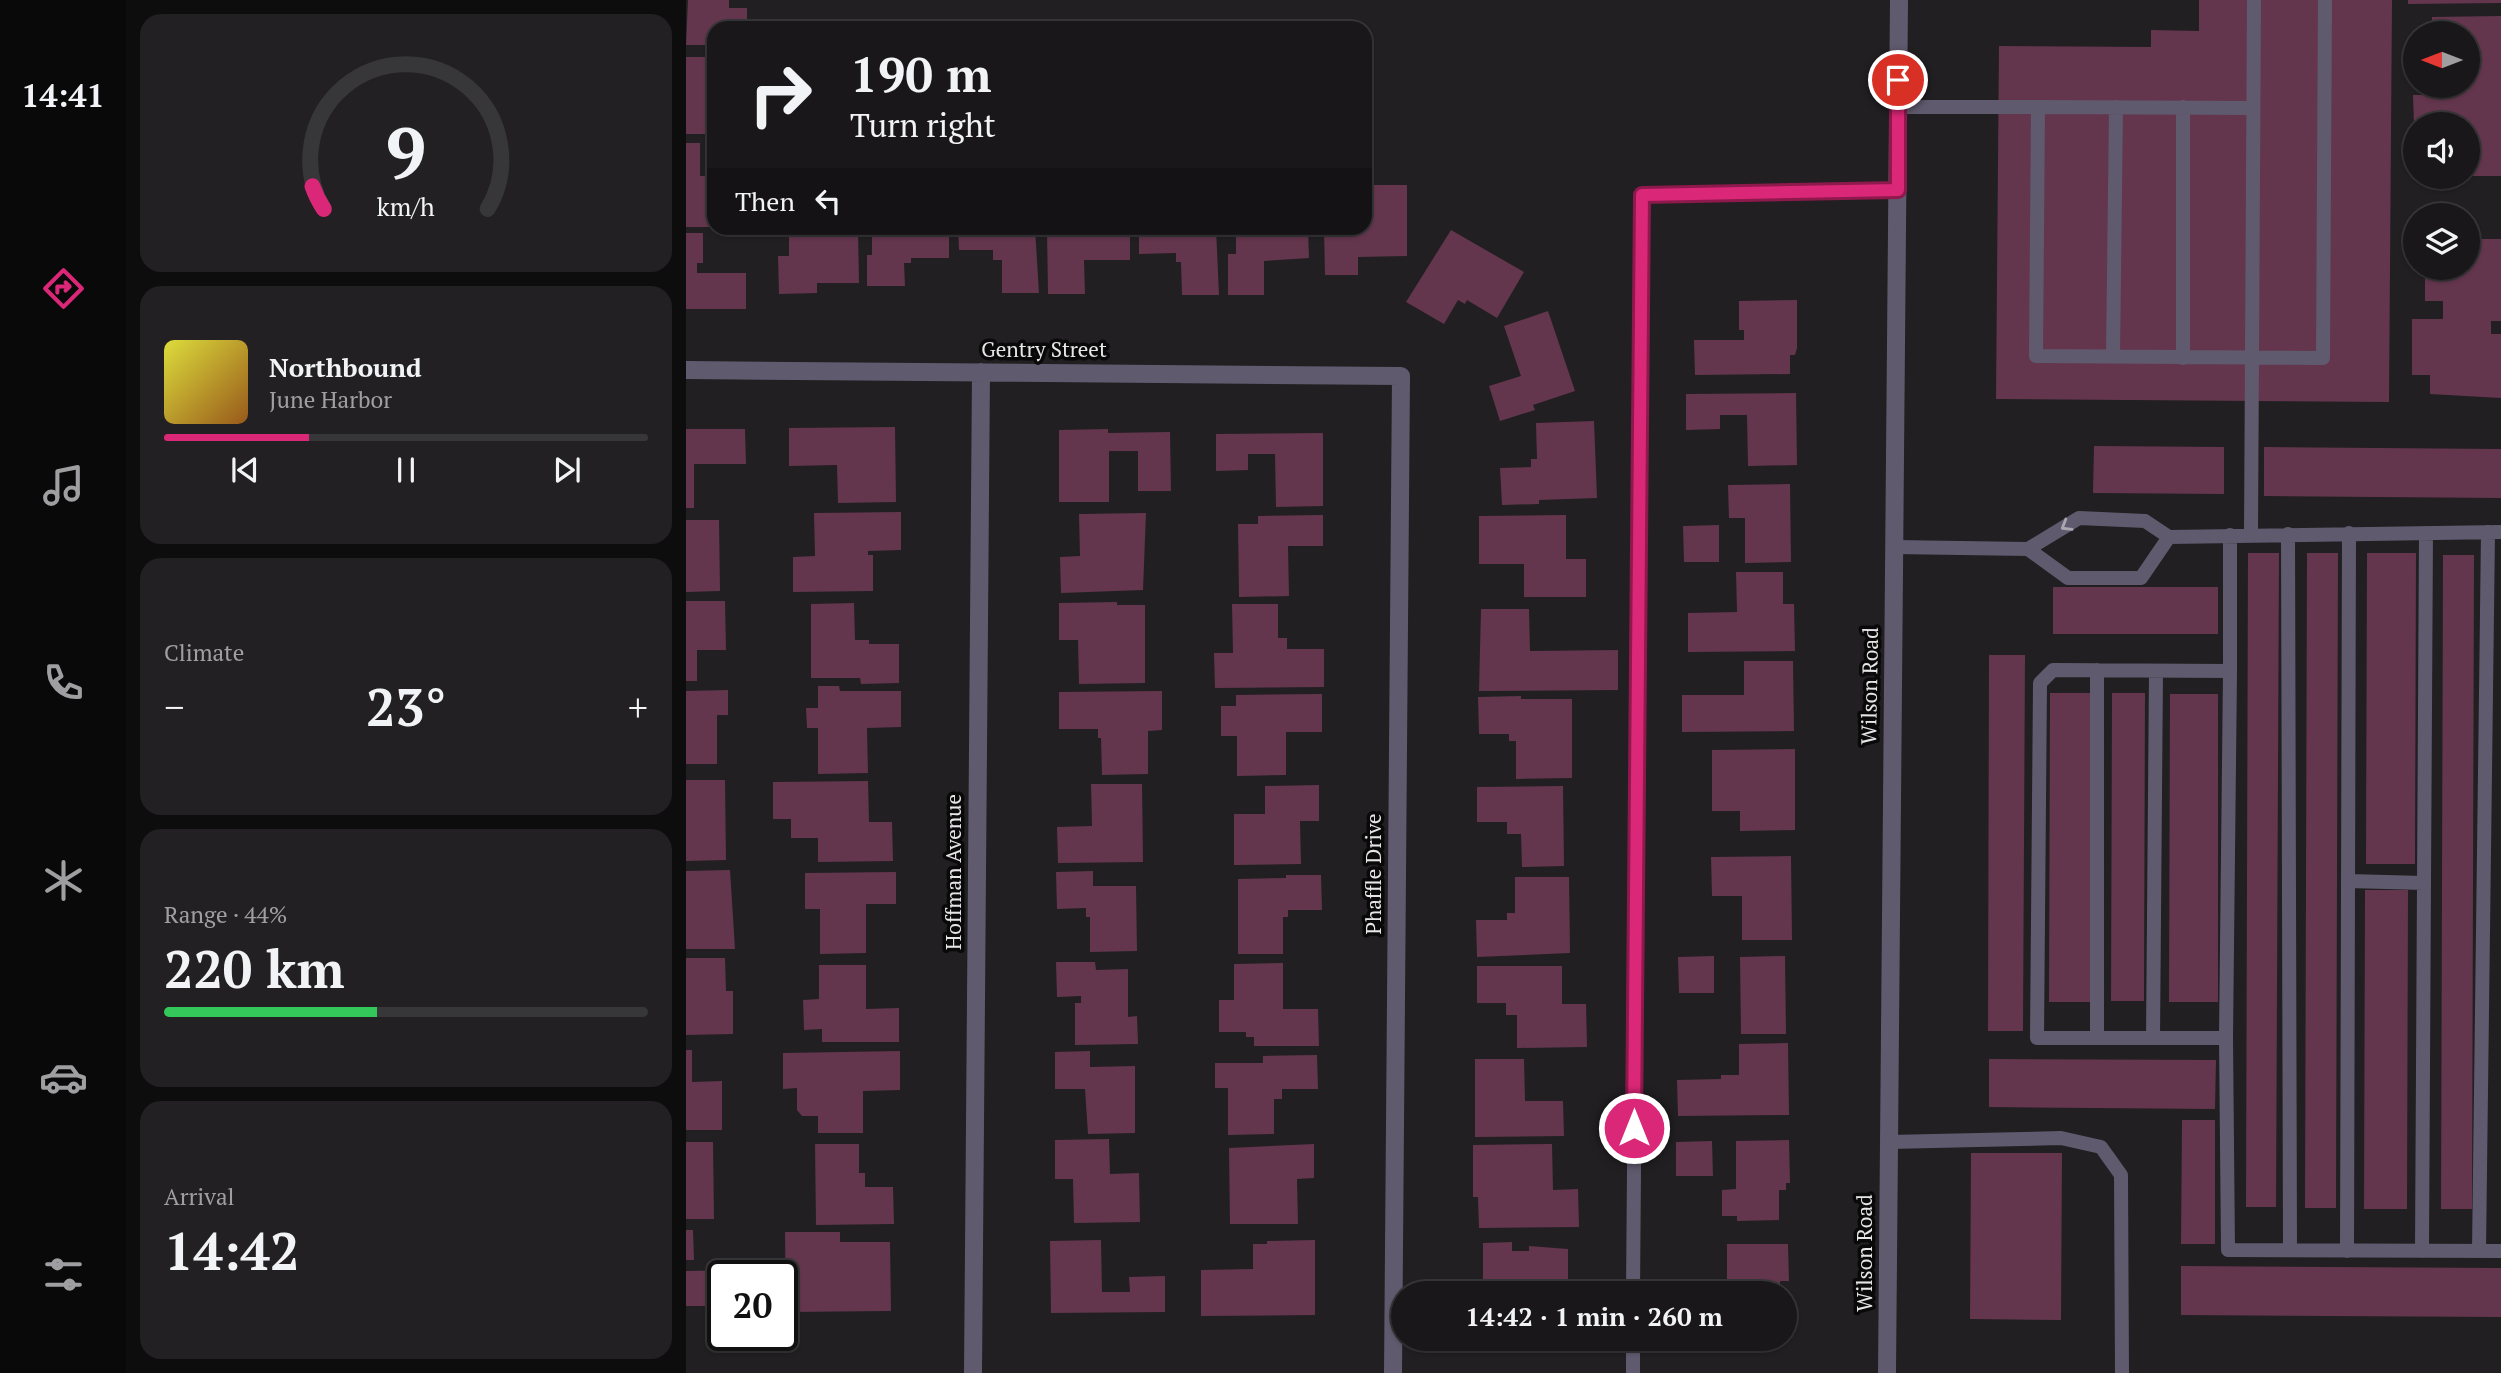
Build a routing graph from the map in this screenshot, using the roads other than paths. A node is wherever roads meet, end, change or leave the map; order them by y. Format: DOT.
graph roads {
  1 [pos="1899,0"];
  2 [pos="2254,0"];
  3 [pos="2325,0"];
  4 [pos="1898,107"];
  5 [pos="2038,107"];
  6 [pos="2116,107"];
  7 [pos="2183,107"];
  8 [pos="2253,108"];
  9 [pos="1898,190"];
  10 [pos="2113,357"];
  11 [pos="2183,358"];
  12 [pos="2252,359"];
  13 [pos="686,370"];
  14 [pos="981,372"];
  15 [pos="1401,376"];
  16 [pos="2494,532"];
  17 [pos="2349,533"];
  18 [pos="2426,533"];
  19 [pos="2251,534"];
  20 [pos="2288,534"];
  21 [pos="2230,535"];
  22 [pos="2169,537"];
  23 [pos="1894,547"];
  24 [pos="2028,549"];
  25 [pos="2097,670"];
  26 [pos="2156,671"];
  27 [pos="2231,671"];
  28 [pos="2348,881"];
  29 [pos="2424,883"];
  30 [pos="2097,1038"];
  31 [pos="2153,1038"];
  32 [pos="2226,1038"];
  33 [pos="1889,1142"];
  34 [pos="2290,1250"];
  35 [pos="2347,1251"];
  36 [pos="2422,1251"];
  37 [pos="2479,1251"];
  38 [pos="2501,1251"];
  39 [pos="1633,1281"];
  40 [pos="1633,1351"];
  41 [pos="973,1373"];
  42 [pos="1392,1373"];
  43 [pos="1633,1373"];
  44 [pos="1887,1373"];
  45 [pos="2122,1373"];
  1 -- 4 [label="street, Wilson Road"];
  2 -- 8 [label="lane"];
  3 -- 12 [label="lane"];
  4 -- 5 [label="lane"];
  4 -- 9 [label="street, Wilson Road"];
  5 -- 6 [label="lane"];
  5 -- 10 [label="lane"];
  6 -- 7 [label="lane"];
  6 -- 10 [label="lane"];
  7 -- 8 [label="lane"];
  7 -- 11 [label="lane"];
  8 -- 12 [label="lane"];
  9 -- 23 [label="street, Wilson Road"];
  9 -- 39 [label="lane"];
  10 -- 11 [label="lane"];
  11 -- 12 [label="lane"];
  12 -- 19 [label="lane"];
  13 -- 14 [label="street, Gentry Street"];
  14 -- 15 [label="street, Gentry Street"];
  14 -- 41 [label="street, Hoffman Avenue"];
  15 -- 42 [label="street, Phaffle Drive"];
  16 -- 18 [label="lane"];
  16 -- 37 [label="lane"];
  17 -- 18 [label="lane"];
  17 -- 20 [label="lane"];
  17 -- 28 [label="lane"];
  18 -- 29 [label="lane"];
  19 -- 20 [label="lane"];
  19 -- 21 [label="lane"];
  20 -- 34 [label="lane"];
  21 -- 22 [label="lane"];
  21 -- 27 [label="lane"];
  22 -- 24 [label="lane, one-way"];
  22 -- 24 [label="lane"];
  23 -- 24 [label="lane"];
  23 -- 33 [label="street, Wilson Road"];
  25 -- 26 [label="lane"];
  25 -- 30 [label="lane"];
  25 -- 30 [label="lane"];
  26 -- 27 [label="lane"];
  26 -- 31 [label="lane"];
  27 -- 32 [label="lane"];
  28 -- 29 [label="lane"];
  28 -- 35 [label="lane"];
  29 -- 36 [label="lane"];
  30 -- 31 [label="lane"];
  31 -- 32 [label="lane"];
  32 -- 34 [label="lane"];
  33 -- 44 [label="street, Wilson Road"];
  33 -- 45 [label="lane"];
  34 -- 35 [label="lane"];
  35 -- 36 [label="lane"];
  36 -- 37 [label="lane"];
  37 -- 38 [label="lane"];
  40 -- 43 [label="lane"];
}
